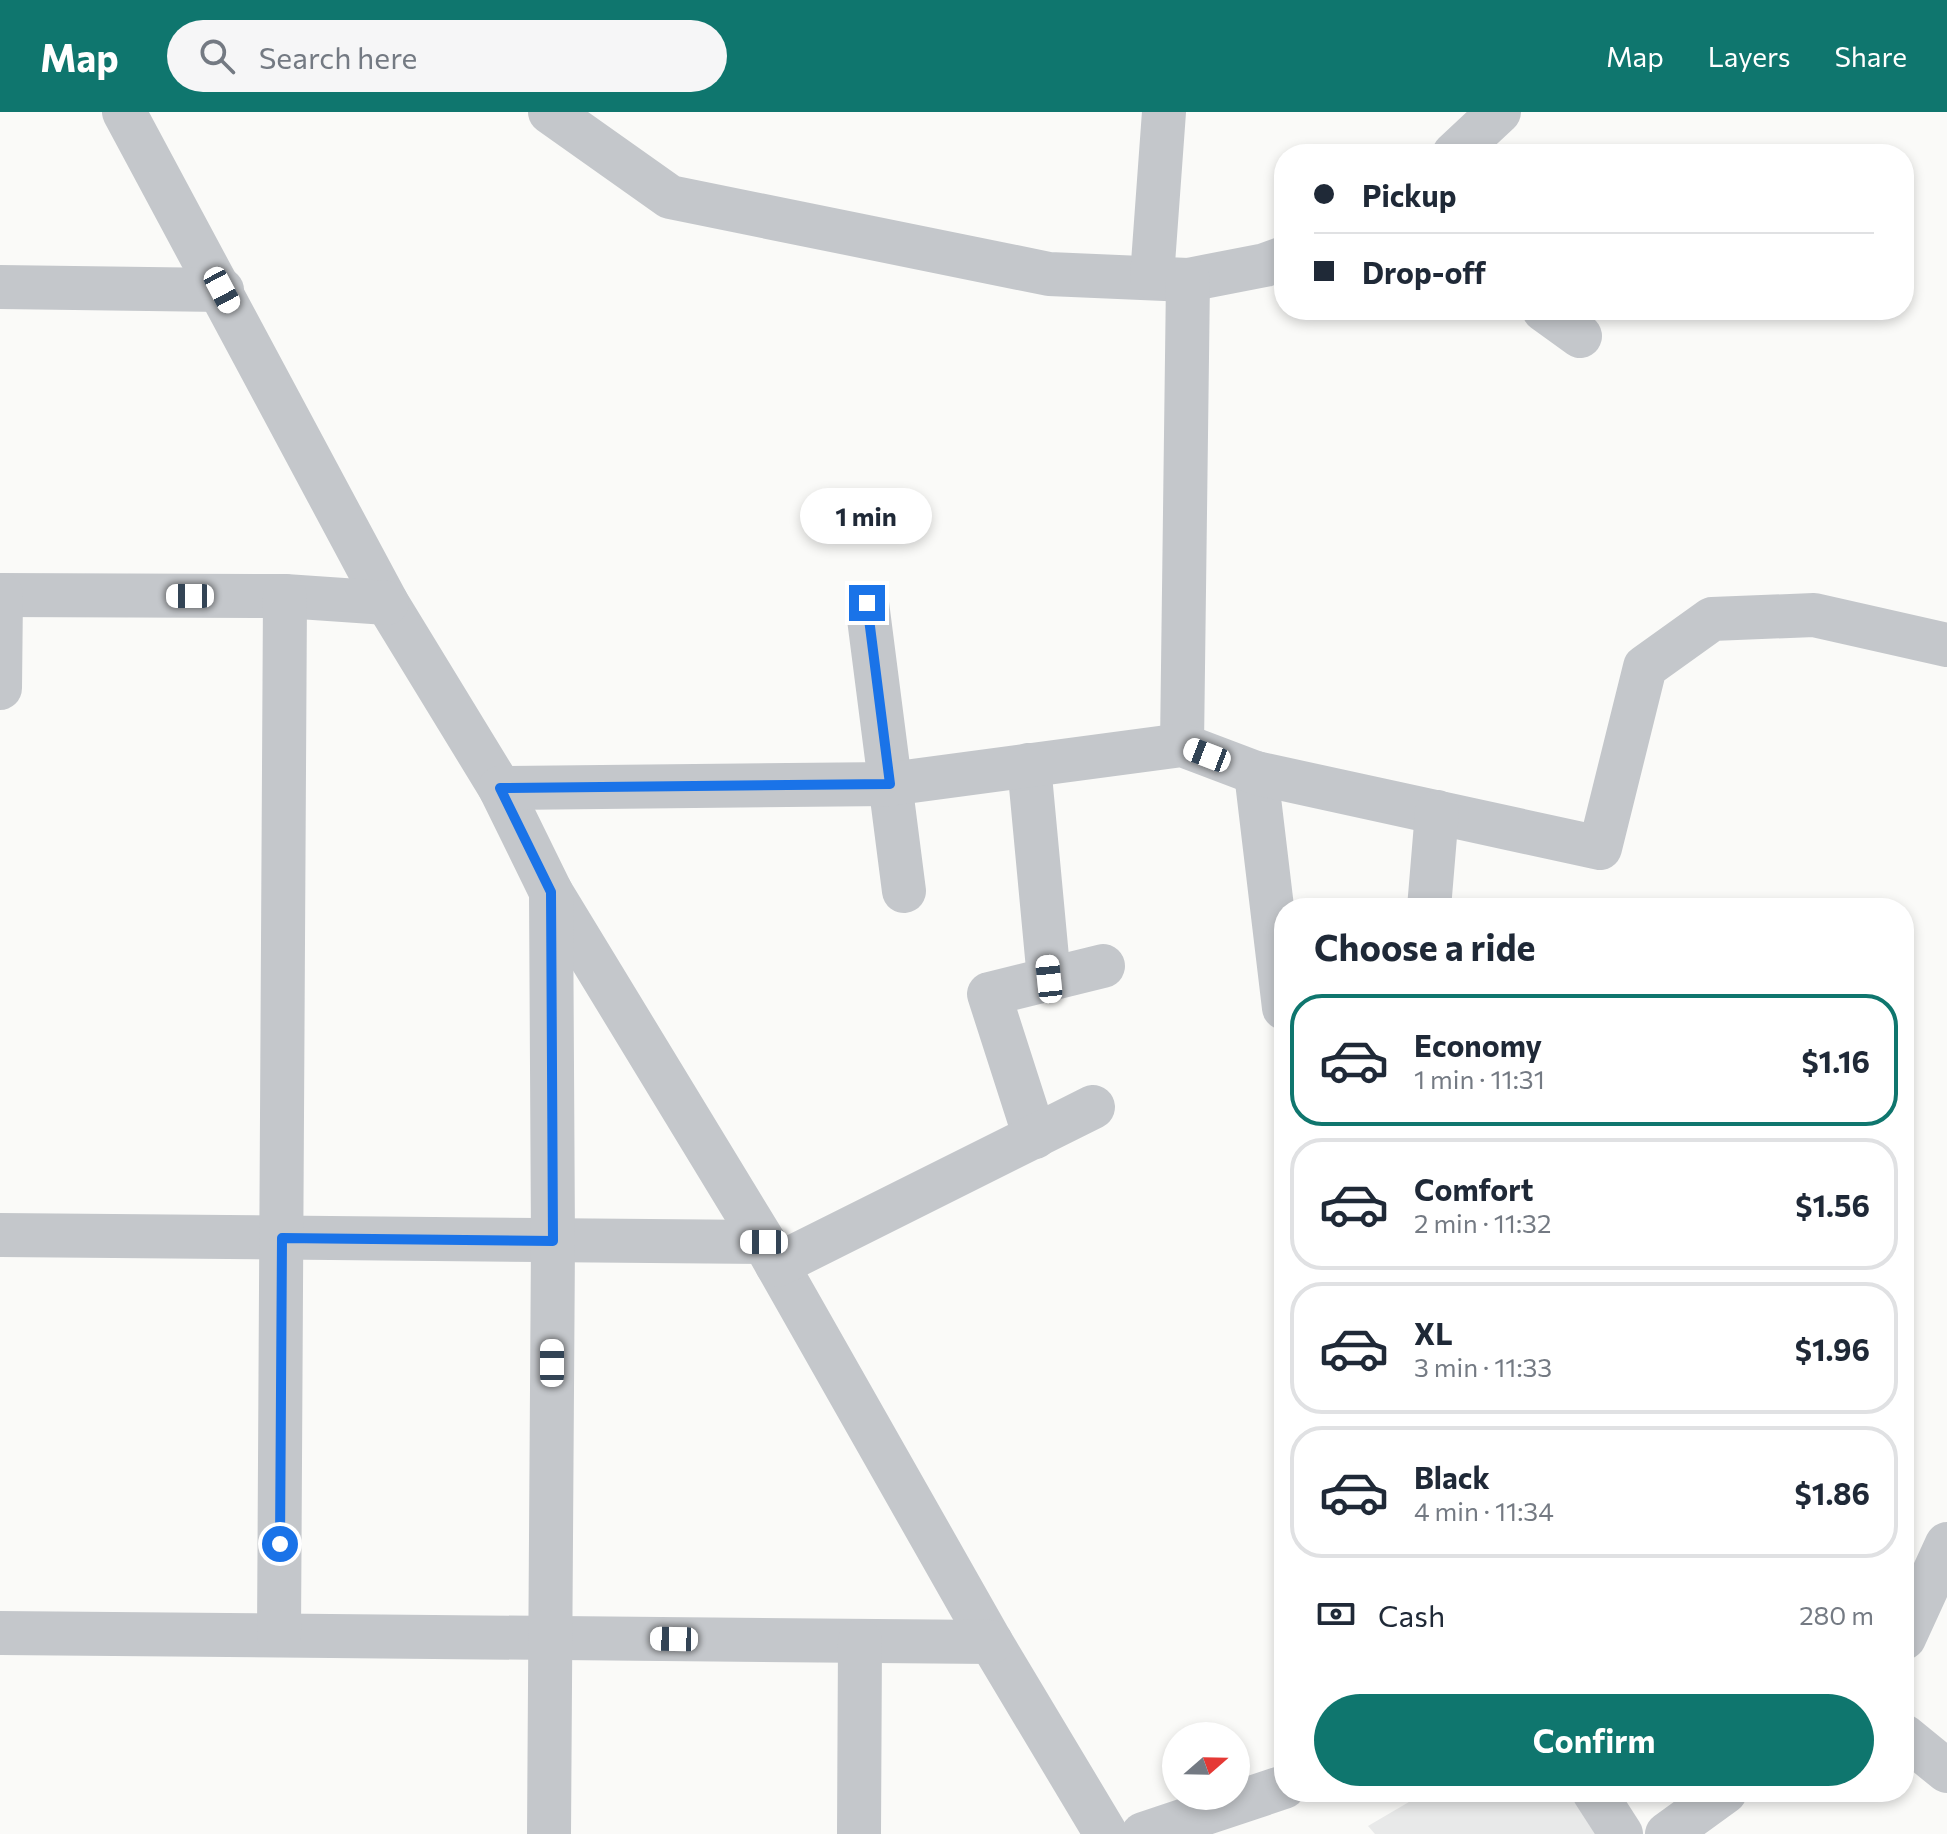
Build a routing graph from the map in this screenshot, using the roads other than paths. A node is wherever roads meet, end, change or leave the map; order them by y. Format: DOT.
graph roads {
  1 [pos="124,112"];
  2 [pos="550,112"];
  3 [pos="1164,112"];
  4 [pos="1499,112"];
  5 [pos="1465,144"];
  6 [pos="1274,262"];
  7 [pos="1170,278"];
  8 [pos="0,287"];
  9 [pos="222,290"];
  10 [pos="1558,320"];
  11 [pos="1580,336"];
  12 [pos="0,595"];
  13 [pos="285,596"];
  14 [pos="387,603"];
  15 [pos="867,603"];
  16 [pos="1947,645"];
  17 [pos="0,688"];
  18 [pos="1182,745"];
  19 [pos="1029,765"];
  20 [pos="1256,773"];
  21 [pos="890,784"];
  22 [pos="500,788"];
  23 [pos="1437,812"];
  24 [pos="904,891"];
  25 [pos="551,892"];
  26 [pos="1430,898"];
  27 [pos="1274,924"];
  28 [pos="1103,966"];
  29 [pos="1049,979"];
  30 [pos="1093,1107"];
  31 [pos="1035,1137"];
  32 [pos="0,1235"];
  33 [pos="282,1238"];
  34 [pos="553,1241"];
  35 [pos="770,1254"];
  36 [pos="1947,1544"];
  37 [pos="1914,1616"];
  38 [pos="0,1633"];
  39 [pos="279,1635"];
  40 [pos="551,1638"];
  41 [pos="860,1641"];
  42 [pos="991,1642"];
  43 [pos="1914,1744"];
  44 [pos="1947,1771"];
  45 [pos="1274,1790"];
  46 [pos="1600,1802"];
  47 [pos="1711,1802"];
  48 [pos="549,1834"];
  49 [pos="859,1834"];
  50 [pos="1106,1834"];
  51 [pos="1143,1834"];
  52 [pos="1621,1834"];
  53 [pos="1667,1834"];
  1 -- 9 [label="street"];
  2 -- 7 [label="street"];
  3 -- 7 [label="street"];
  4 -- 5 [label="street"];
  6 -- 7 [label="street"];
  7 -- 18 [label="street"];
  8 -- 9 [label="street"];
  9 -- 14 [label="street"];
  10 -- 11 [label="street"];
  12 -- 13 [label="street"];
  12 -- 17 [label="street"];
  13 -- 14 [label="street"];
  13 -- 33 [label="street"];
  14 -- 22 [label="street"];
  15 -- 21 [label="street"];
  16 -- 23 [label="street"];
  18 -- 19 [label="street"];
  18 -- 20 [label="street"];
  19 -- 21 [label="street"];
  19 -- 29 [label="street"];
  20 -- 23 [label="street"];
  20 -- 27 [label="street"];
  21 -- 22 [label="street"];
  21 -- 24 [label="street"];
  22 -- 25 [label="street"];
  23 -- 26 [label="street"];
  25 -- 34 [label="street"];
  25 -- 35 [label="street"];
  28 -- 29 [label="street"];
  29 -- 31 [label="street"];
  30 -- 31 [label="street"];
  31 -- 35 [label="street"];
  32 -- 33 [label="street"];
  33 -- 34 [label="street"];
  33 -- 39 [label="street"];
  34 -- 35 [label="street"];
  34 -- 40 [label="street"];
  35 -- 42 [label="street"];
  36 -- 37 [label="street"];
  38 -- 39 [label="street"];
  39 -- 40 [label="street"];
  40 -- 41 [label="street"];
  40 -- 48 [label="street"];
  41 -- 42 [label="street"];
  41 -- 49 [label="street"];
  42 -- 50 [label="street"];
  43 -- 44 [label="street"];
  45 -- 51 [label="street"];
  46 -- 52 [label="street"];
  47 -- 53 [label="street"];
}
